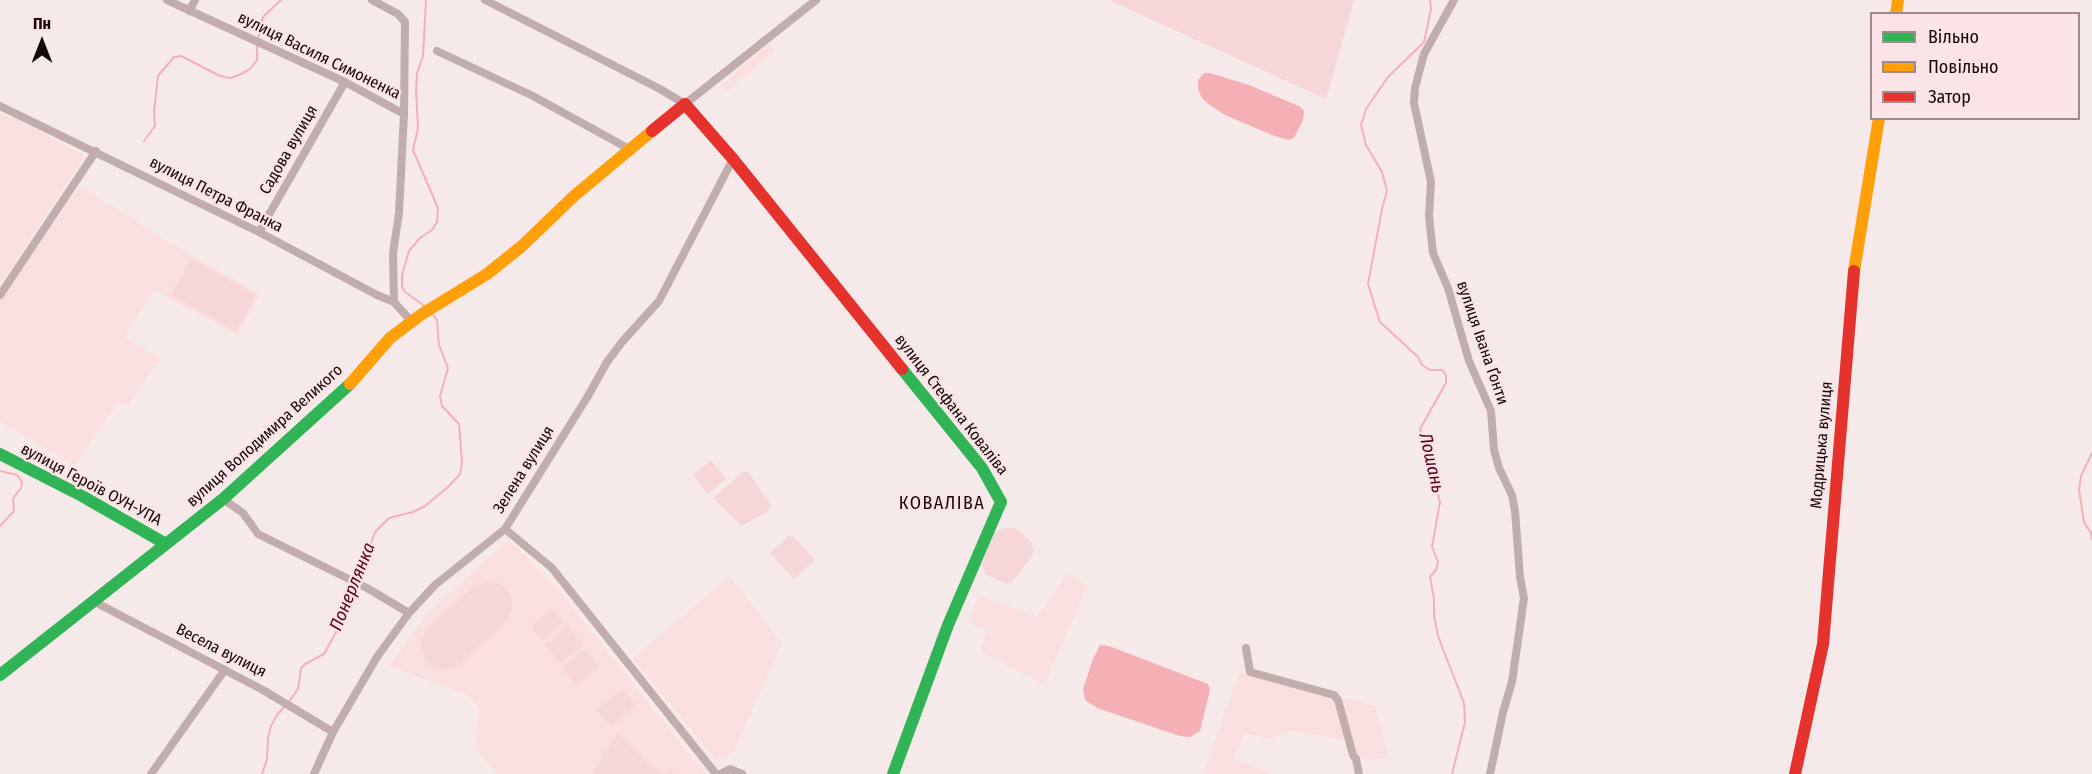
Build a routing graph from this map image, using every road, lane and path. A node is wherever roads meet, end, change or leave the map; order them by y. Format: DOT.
graph roads {
  1 [pos="167,0"];
  2 [pos="195,0"];
  3 [pos="372,0"];
  4 [pos="485,0"];
  5 [pos="816,0"];
  6 [pos="1454,0"];
  7 [pos="189,11"];
  8 [pos="437,51"];
  9 [pos="345,82"];
  10 [pos="685,104"];
  11 [pos="0,106"];
  12 [pos="404,114"];
  13 [pos="1879,120"];
  14 [pos="631,150"];
  15 [pos="96,152"];
  16 [pos="733,159"];
  17 [pos="259,232"];
  18 [pos="0,295"];
  19 [pos="394,302"];
  20 [pos="411,321"];
  21 [pos="0,454"];
  22 [pos="223,499"];
  23 [pos="505,529"];
  24 [pos="166,544"];
  25 [pos="93,601"];
  26 [pos="409,613"];
  27 [pos="1245,648"];
  28 [pos="224,671"];
  29 [pos="0,675"];
  30 [pos="333,732"];
  31 [pos="151,774"];
  32 [pos="314,774"];
  33 [pos="718,774"];
  34 [pos="742,774"];
  35 [pos="893,774"];
  36 [pos="1359,774"];
  37 [pos="1490,774"];
  38 [pos="1795,774"];
  1 -- 7 [label="street, вулиця Василя Симоненка"];
  2 -- 7 [label="street"];
  3 -- 12 [label="street, вулиця Василя Симоненка"];
  4 -- 10 [label="street"];
  5 -- 10 [label="street, вулиця Володимира Великого"];
  6 -- 37 [label="street, вулиця Івана Ґонти"];
  7 -- 9 [label="street, вулиця Василя Симоненка"];
  8 -- 14 [label="street"];
  9 -- 12 [label="street, вулиця Василя Симоненка"];
  9 -- 17 [label="street, Садова вулиця"];
  10 -- 14 [label="street, вулиця Володимира Великого"];
  10 -- 16 [label="street, вулиця Стефана Коваліва"];
  11 -- 15 [label="street, вулиця Петра Франка"];
  12 -- 19 [label="street, вулиця Василя Симоненка"];
  13 -- 38 [label="street, Модрицька вулиця"];
  14 -- 20 [label="street, вулиця Володимира Великого"];
  15 -- 17 [label="street, вулиця Петра Франка"];
  15 -- 18 [label="street"];
  16 -- 23 [label="street, Зелена вулиця"];
  16 -- 35 [label="street, вулиця Стефана Коваліва"];
  17 -- 19 [label="street, вулиця Петра Франка"];
  19 -- 20 [label="street, вулиця Петра Франка"];
  20 -- 22 [label="street, вулиця Володимира Великого"];
  21 -- 24 [label="street, вулиця Героїв ОУН-УПА"];
  22 -- 24 [label="street, вулиця Володимира Великого"];
  22 -- 26 [label="street"];
  23 -- 26 [label="street, Зелена вулиця"];
  23 -- 33 [label="street"];
  24 -- 25 [label="street, вулиця Володимира Великого"];
  25 -- 28 [label="street, Весела вулиця"];
  25 -- 29 [label="street, вулиця Володимира Великого"];
  26 -- 30 [label="street, Зелена вулиця"];
  27 -- 36 [label="street"];
  28 -- 30 [label="street, Весела вулиця"];
  28 -- 31 [label="street"];
  30 -- 32 [label="street, Зелена вулиця"];
  33 -- 34 [label="street"];
}
